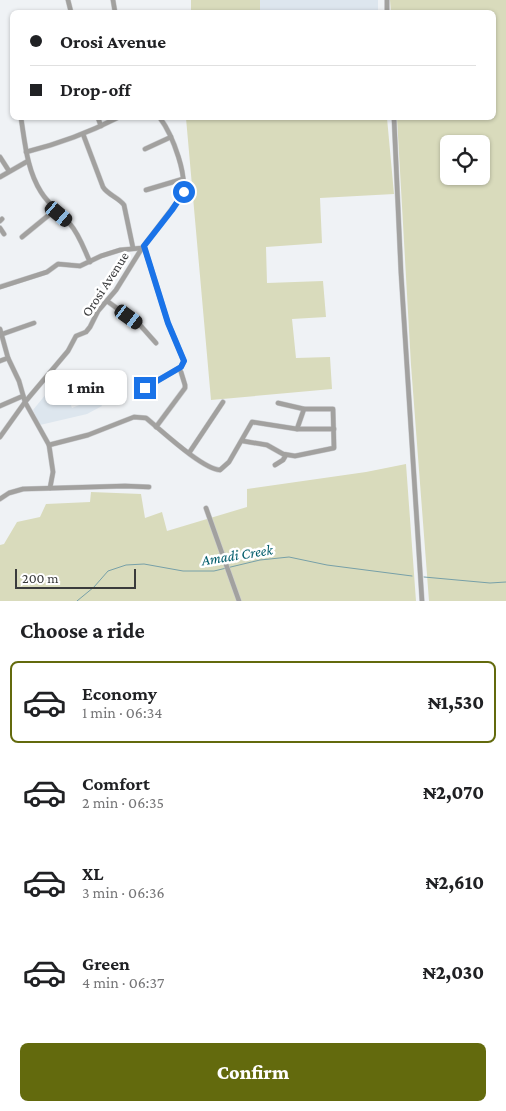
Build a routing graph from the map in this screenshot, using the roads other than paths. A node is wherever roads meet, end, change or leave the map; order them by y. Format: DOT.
graph roads {
  1 [pos="21,120"];
  2 [pos="99,120"];
  3 [pos="113,120"];
  4 [pos="161,120"];
  5 [pos="394,120"];
  6 [pos="101,126"];
  7 [pos="82,134"];
  8 [pos="171,137"];
  9 [pos="146,149"];
  10 [pos="26,152"];
  11 [pos="0,157"];
  12 [pos="28,161"];
  13 [pos="9,171"];
  14 [pos="0,176"];
  15 [pos="183,179"];
  16 [pos="146,190"];
  17 [pos="54,210"];
  18 [pos="0,228"];
  19 [pos="4,234"];
  20 [pos="22,237"];
  21 [pos="143,247"];
  22 [pos="134,248"];
  23 [pos="90,262"];
  24 [pos="0,287"];
  25 [pos="107,301"];
  26 [pos="34,323"];
  27 [pos="0,333"];
  28 [pos="156,344"];
  29 [pos="8,358"];
  30 [pos="0,361"];
  31 [pos="181,372"];
  32 [pos="145,388"];
  33 [pos="23,396"];
  34 [pos="25,402"];
  35 [pos="223,402"];
  36 [pos="278,403"];
  37 [pos="0,406"];
  38 [pos="304,409"];
  39 [pos="156,427"];
  40 [pos="297,429"];
  41 [pos="334,429"];
  42 [pos="0,436"];
  43 [pos="243,441"];
  44 [pos="49,445"];
  45 [pos="188,453"];
  46 [pos="286,455"];
  47 [pos="275,465"];
  48 [pos="149,487"];
  49 [pos="50,488"];
  50 [pos="0,499"];
  51 [pos="206,508"];
  52 [pos="239,601"];
  53 [pos="422,601"];
  1 -- 10 [label="street"];
  2 -- 6 [label="street"];
  3 -- 6 [label="street"];
  4 -- 8 [label="street"];
  5 -- 53 [label="street"];
  6 -- 7 [label="street"];
  7 -- 10 [label="street"];
  7 -- 22 [label="street"];
  8 -- 9 [label="street"];
  8 -- 15 [label="street"];
  10 -- 12 [label="street"];
  11 -- 13 [label="street"];
  12 -- 13 [label="street"];
  12 -- 17 [label="street"];
  13 -- 14 [label="street"];
  15 -- 16 [label="street"];
  15 -- 21 [label="street, Orosi Avenue"];
  17 -- 20 [label="street"];
  17 -- 23 [label="street"];
  18 -- 19 [label="street"];
  21 -- 22 [label="street"];
  21 -- 25 [label="street, Orosi Avenue"];
  21 -- 32 [label="street"];
  22 -- 23 [label="street"];
  23 -- 24 [label="street"];
  25 -- 28 [label="street"];
  25 -- 34 [label="street, Orosi Avenue"];
  26 -- 27 [label="street"];
  27 -- 29 [label="street"];
  29 -- 30 [label="street"];
  29 -- 33 [label="street"];
  31 -- 39 [label="street"];
  33 -- 34 [label="street"];
  33 -- 37 [label="street"];
  34 -- 42 [label="street, Orosi Avenue"];
  34 -- 44 [label="street"];
  35 -- 45 [label="street"];
  36 -- 38 [label="street"];
  38 -- 40 [label="street"];
  38 -- 41 [label="street"];
  39 -- 44 [label="street"];
  39 -- 45 [label="street"];
  40 -- 41 [label="street"];
  40 -- 43 [label="street"];
  41 -- 46 [label="street"];
  43 -- 45 [label="street"];
  43 -- 46 [label="street"];
  44 -- 49 [label="street"];
  46 -- 47 [label="street"];
  48 -- 49 [label="street"];
  49 -- 50 [label="street"];
  51 -- 52 [label="street"];
}
